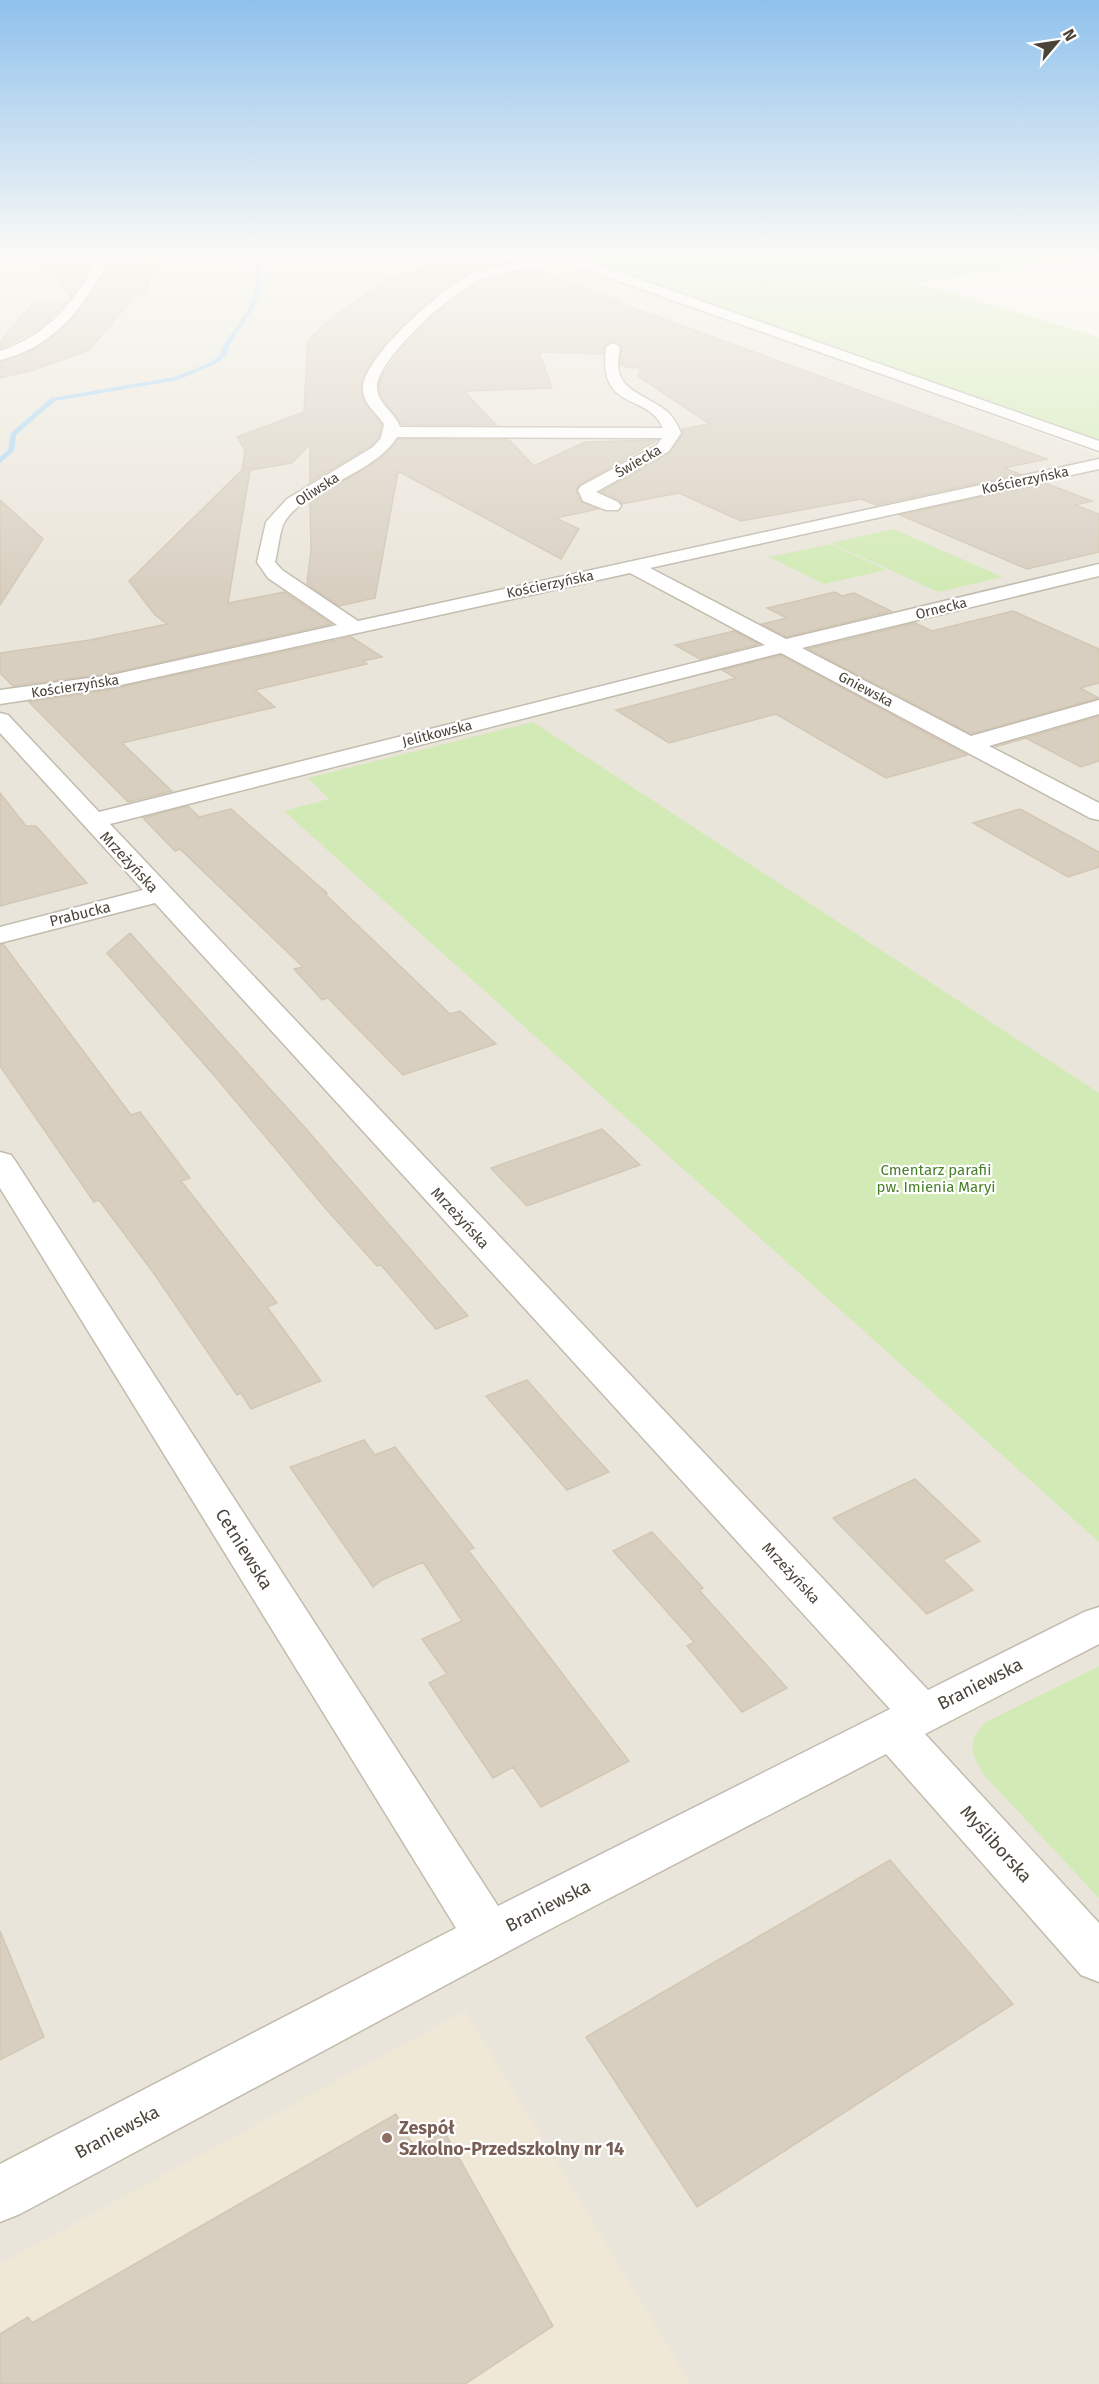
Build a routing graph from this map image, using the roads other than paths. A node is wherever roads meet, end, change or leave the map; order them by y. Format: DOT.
graph roads {
  1 [pos="376,368"];
  2 [pos="609,368"];
  3 [pos="878,368"];
  4 [pos="393,432"];
  5 [pos="673,433"];
  6 [pos="1099,446"];
  7 [pos="1099,464"];
  8 [pos="612,506"];
  9 [pos="632,566"];
  10 [pos="1099,570"];
  11 [pos="353,627"];
  12 [pos="783,646"];
  13 [pos="0,697"];
  14 [pos="1099,707"];
  15 [pos="0,720"];
  16 [pos="969,744"];
  17 [pos="1099,813"];
  18 [pos="91,821"];
  19 [pos="159,894"];
  20 [pos="0,935"];
  21 [pos="0,1162"];
  22 [pos="1099,1624"];
  23 [pos="907,1721"];
  24 [pos="489,1936"];
  25 [pos="1099,1959"];
  26 [pos="0,2194"];
  1 -- 4 [label="street"];
  2 -- 5 [label="street, Świecka"];
  3 -- 6 [label="street"];
  4 -- 5 [label="street"];
  4 -- 11 [label="street, Oliwska"];
  5 -- 8 [label="street, Świecka"];
  7 -- 9 [label="street, Kościerzyńska"];
  9 -- 11 [label="street, Kościerzyńska"];
  9 -- 12 [label="street, Gniewska"];
  10 -- 12 [label="street, Ornecka"];
  11 -- 13 [label="street, Kościerzyńska"];
  12 -- 16 [label="street, Gniewska"];
  12 -- 18 [label="street, Jelitkowska"];
  14 -- 16 [label="street"];
  15 -- 18 [label="street, Mrzeżyńska"];
  16 -- 17 [label="street, Gniewska"];
  18 -- 19 [label="street, Mrzeżyńska"];
  19 -- 20 [label="street, Prabucka"];
  19 -- 23 [label="street, Mrzeżyńska"];
  21 -- 24 [label="street, Cetniewska"];
  22 -- 23 [label="street, Braniewska"];
  23 -- 24 [label="street, Braniewska"];
  23 -- 25 [label="street, Myśliborska"];
  24 -- 26 [label="street, Braniewska"];
}
